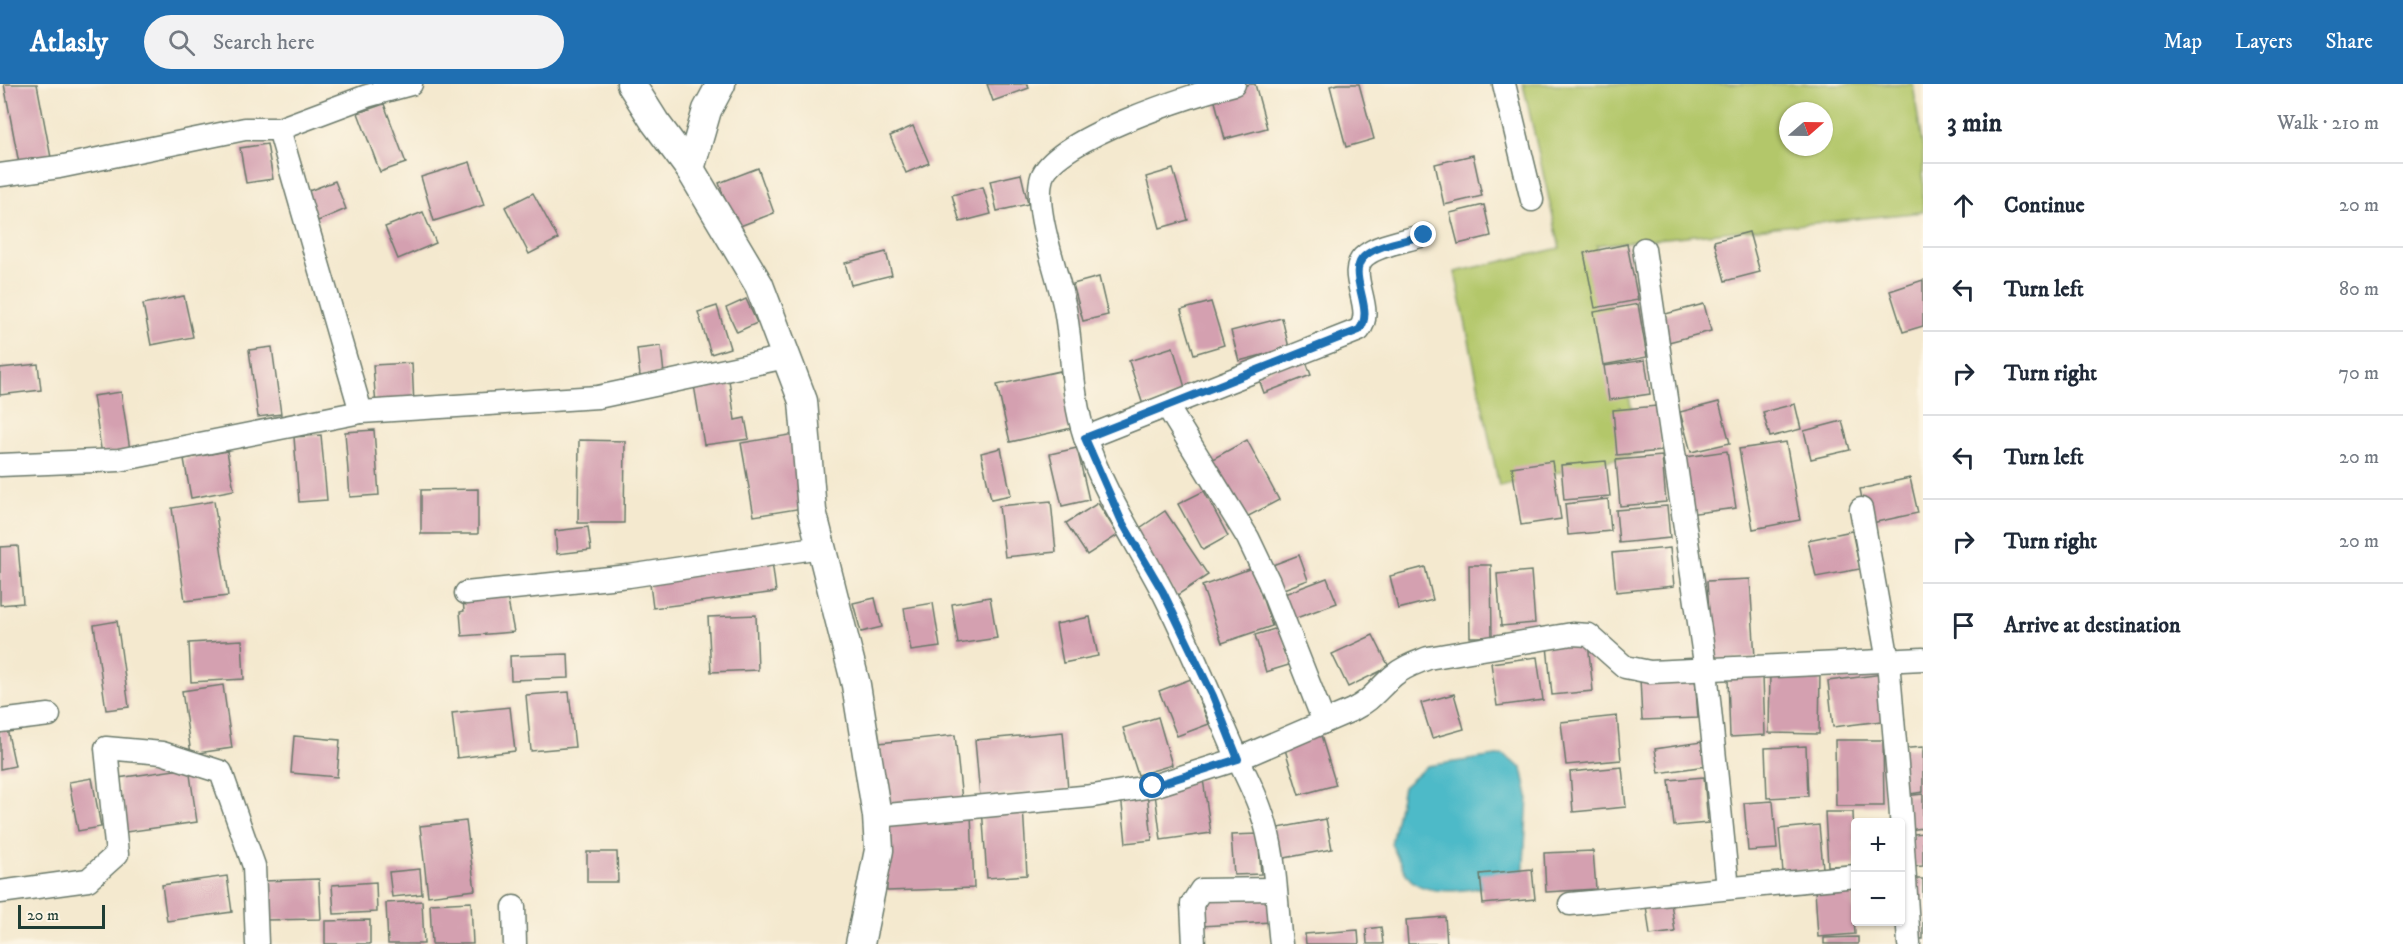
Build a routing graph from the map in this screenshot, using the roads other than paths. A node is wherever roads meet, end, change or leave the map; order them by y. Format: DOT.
graph roads {
  1 [pos="411,84"];
  2 [pos="631,84"];
  3 [pos="721,84"];
  4 [pos="1234,84"];
  5 [pos="1504,84"];
  6 [pos="279,129"];
  7 [pos="690,169"];
  8 [pos="0,175"];
  9 [pos="1532,200"];
  10 [pos="1424,235"];
  11 [pos="1644,249"];
  12 [pos="786,357"];
  13 [pos="1167,406"];
  14 [pos="362,412"];
  15 [pos="1085,438"];
  16 [pos="0,465"];
  17 [pos="1862,509"];
  18 [pos="821,547"];
  19 [pos="466,593"];
  20 [pos="1923,658"];
  21 [pos="1888,662"];
  22 [pos="1706,670"];
  23 [pos="49,715"];
  24 [pos="0,721"];
  25 [pos="1324,722"];
  26 [pos="1238,759"];
  27 [pos="877,816"];
  28 [pos="1909,871"];
  29 [pos="1851,876"];
  30 [pos="1728,888"];
  31 [pos="1274,889"];
  32 [pos="0,892"];
  33 [pos="1570,904"];
  34 [pos="514,907"];
  35 [pos="257,944"];
  36 [pos="515,944"];
  37 [pos="860,944"];
  38 [pos="1194,944"];
  39 [pos="1281,944"];
  40 [pos="1909,944"];
  1 -- 6 [label="street"];
  2 -- 7 [label="street"];
  3 -- 7 [label="street"];
  4 -- 15 [label="street"];
  5 -- 9 [label="street"];
  6 -- 8 [label="street"];
  6 -- 14 [label="street"];
  7 -- 12 [label="street"];
  10 -- 13 [label="street"];
  11 -- 22 [label="street"];
  12 -- 14 [label="street"];
  12 -- 18 [label="street"];
  13 -- 15 [label="street"];
  13 -- 25 [label="street"];
  14 -- 16 [label="street"];
  15 -- 26 [label="street"];
  17 -- 21 [label="street"];
  18 -- 19 [label="street"];
  18 -- 27 [label="street"];
  20 -- 21 [label="street"];
  21 -- 22 [label="street"];
  21 -- 28 [label="street"];
  22 -- 25 [label="street"];
  22 -- 30 [label="street"];
  23 -- 24 [label="street"];
  25 -- 26 [label="street"];
  26 -- 27 [label="street"];
  26 -- 31 [label="street"];
  27 -- 37 [label="street"];
  28 -- 40 [label="street"];
  29 -- 30 [label="street"];
  30 -- 33 [label="street"];
  31 -- 38 [label="street"];
  31 -- 39 [label="street"];
  32 -- 35 [label="street"];
  34 -- 36 [label="street"];
}
